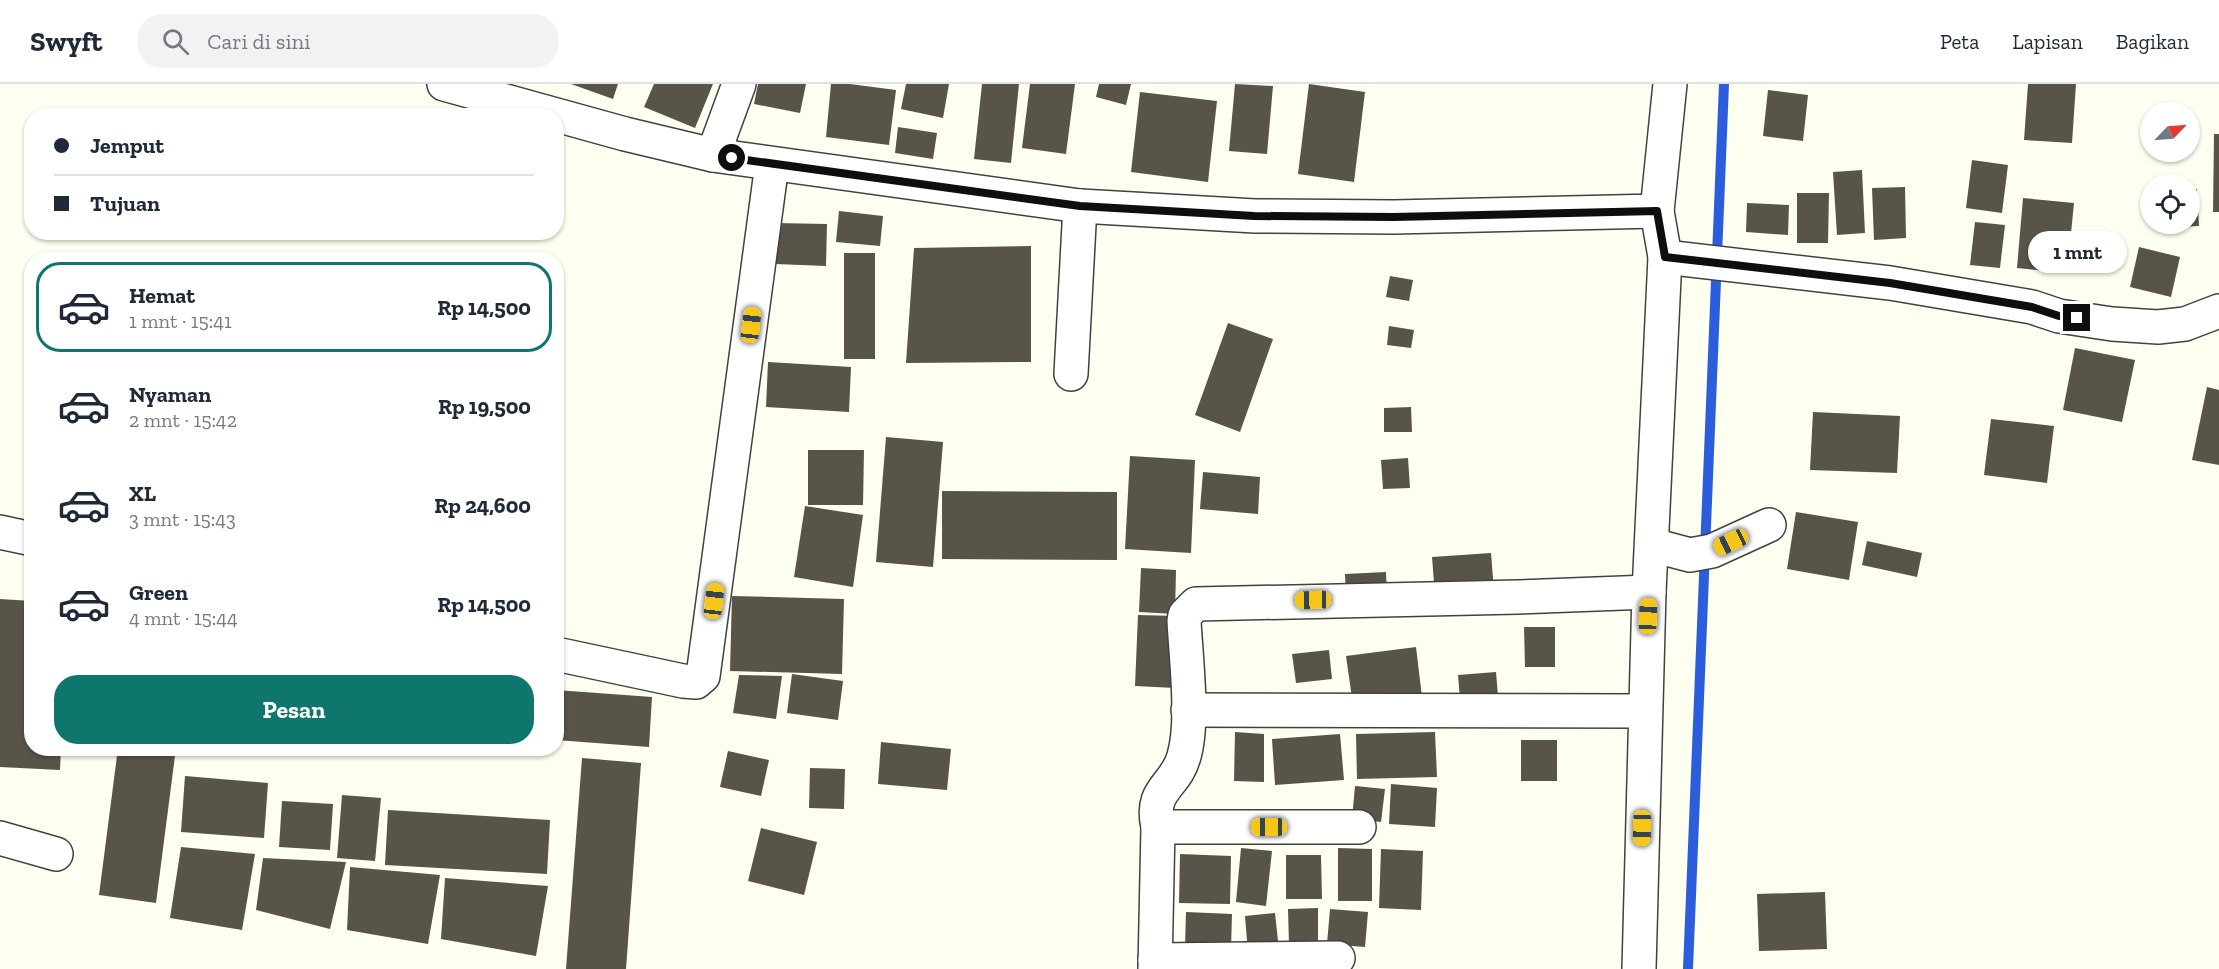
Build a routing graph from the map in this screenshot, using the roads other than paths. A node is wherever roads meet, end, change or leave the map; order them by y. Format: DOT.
graph roads {
  1 [pos="444,84"];
  2 [pos="739,84"];
  3 [pos="1670,84"];
  4 [pos="531,108"];
  5 [pos="564,117"];
  6 [pos="713,155"];
  7 [pos="772,164"];
  8 [pos="1080,206"];
  9 [pos="1657,211"];
  10 [pos="1672,258"];
  11 [pos="2219,311"];
  12 [pos="1071,374"];
  13 [pos="1769,525"];
  14 [pos="0,532"];
  15 [pos="24,537"];
  16 [pos="1652,545"];
  17 [pos="1649,592"];
  18 [pos="564,656"];
  19 [pos="1188,711"];
  20 [pos="1645,711"];
  21 [pos="1158,827"];
  22 [pos="1359,827"];
  23 [pos="0,838"];
  24 [pos="56,854"];
  25 [pos="1338,958"];
  26 [pos="1155,965"];
  27 [pos="1639,969"];
  1 -- 4 [label="street"];
  2 -- 6 [label="street"];
  3 -- 9 [label="street"];
  5 -- 6 [label="street"];
  6 -- 7 [label="street"];
  7 -- 8 [label="street"];
  7 -- 18 [label="street"];
  8 -- 9 [label="street"];
  8 -- 12 [label="street"];
  9 -- 10 [label="street"];
  10 -- 11 [label="street"];
  10 -- 16 [label="street"];
  13 -- 16 [label="street"];
  14 -- 15 [label="street"];
  16 -- 17 [label="street"];
  17 -- 19 [label="street"];
  17 -- 20 [label="street"];
  19 -- 20 [label="street"];
  19 -- 21 [label="street"];
  20 -- 27 [label="street"];
  21 -- 22 [label="street"];
  21 -- 26 [label="street"];
  23 -- 24 [label="street"];
  25 -- 26 [label="street"];
}
